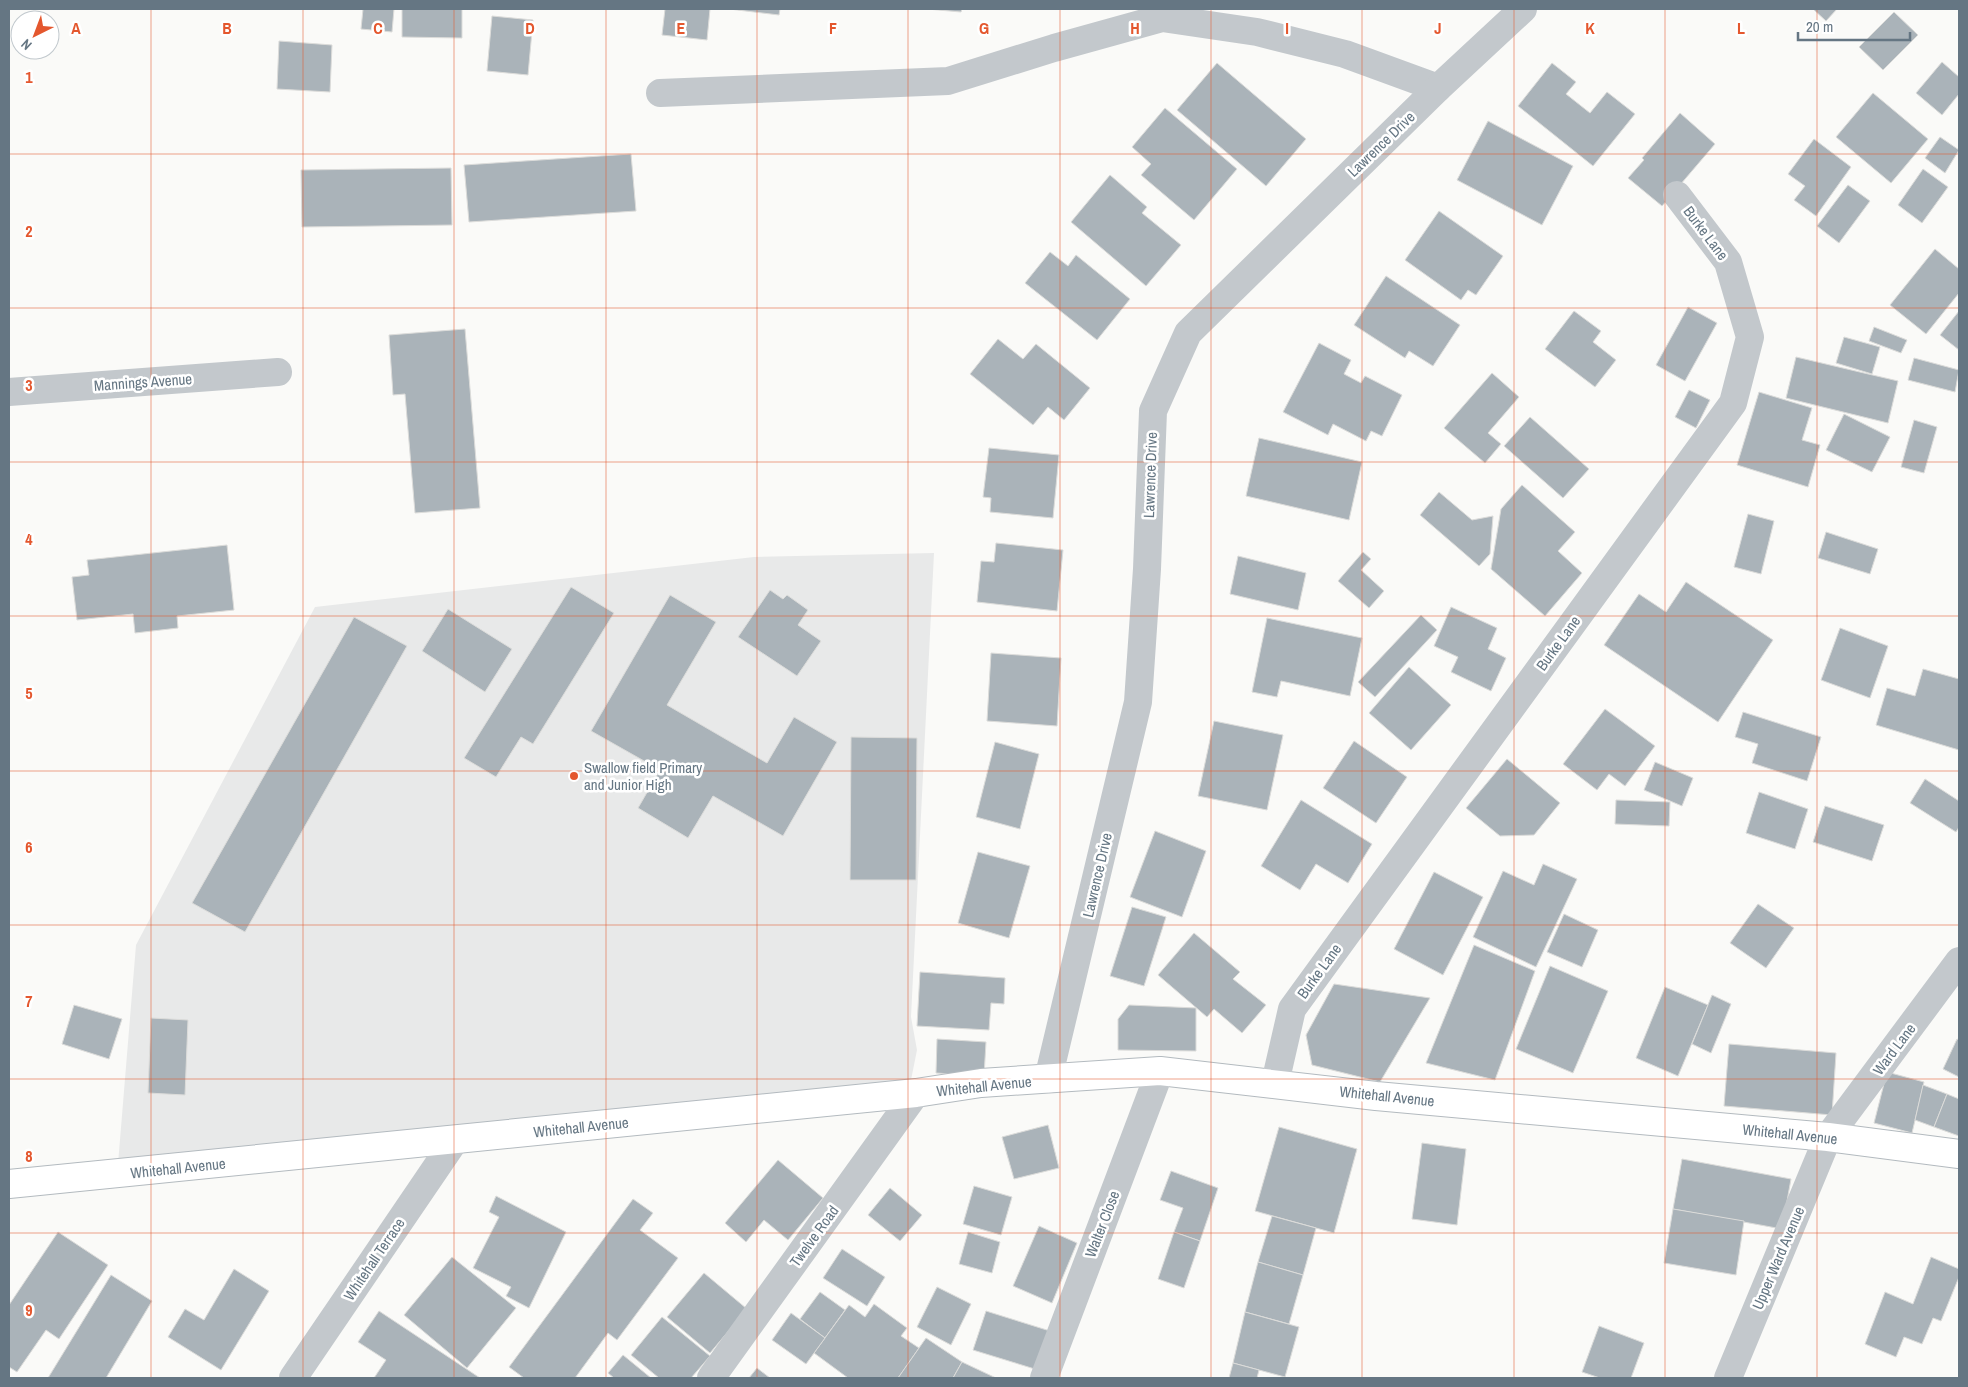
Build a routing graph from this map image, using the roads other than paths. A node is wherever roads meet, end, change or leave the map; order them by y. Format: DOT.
graph roads {
  1 [pos="1523,9"];
  2 [pos="1438,88"];
  3 [pos="660,93"];
  4 [pos="1677,195"];
  5 [pos="278,372"];
  6 [pos="9,392"];
  7 [pos="1959,962"];
  8 [pos="1160,1070"];
  9 [pos="1048,1079"];
  10 [pos="1275,1084"];
  11 [pos="916,1093"];
  12 [pos="1828,1138"];
  13 [pos="455,1140"];
  14 [pos="1959,1154"];
  15 [pos="9,1184"];
  16 [pos="293,1378"];
  17 [pos="711,1378"];
  18 [pos="1044,1378"];
  19 [pos="1728,1378"];
  1 -- 2 [label="street, Lawrence Drive"];
  2 -- 3 [label="street"];
  2 -- 9 [label="street, Lawrence Drive"];
  4 -- 10 [label="street, Burke Lane"];
  5 -- 6 [label="street, Mannings Avenue"];
  7 -- 12 [label="street, Ward Lane"];
  8 -- 9 [label="street, Whitehall Avenue"];
  8 -- 10 [label="street, Whitehall Avenue"];
  8 -- 18 [label="street, Walter Close"];
  9 -- 11 [label="street, Whitehall Avenue"];
  10 -- 12 [label="street, Whitehall Avenue"];
  11 -- 13 [label="street, Whitehall Avenue"];
  11 -- 17 [label="street, Twelve Road"];
  12 -- 14 [label="street, Whitehall Avenue"];
  12 -- 19 [label="street, Upper Ward Avenue"];
  13 -- 15 [label="street, Whitehall Avenue"];
  13 -- 16 [label="street, Whitehall Terrace"];
}
